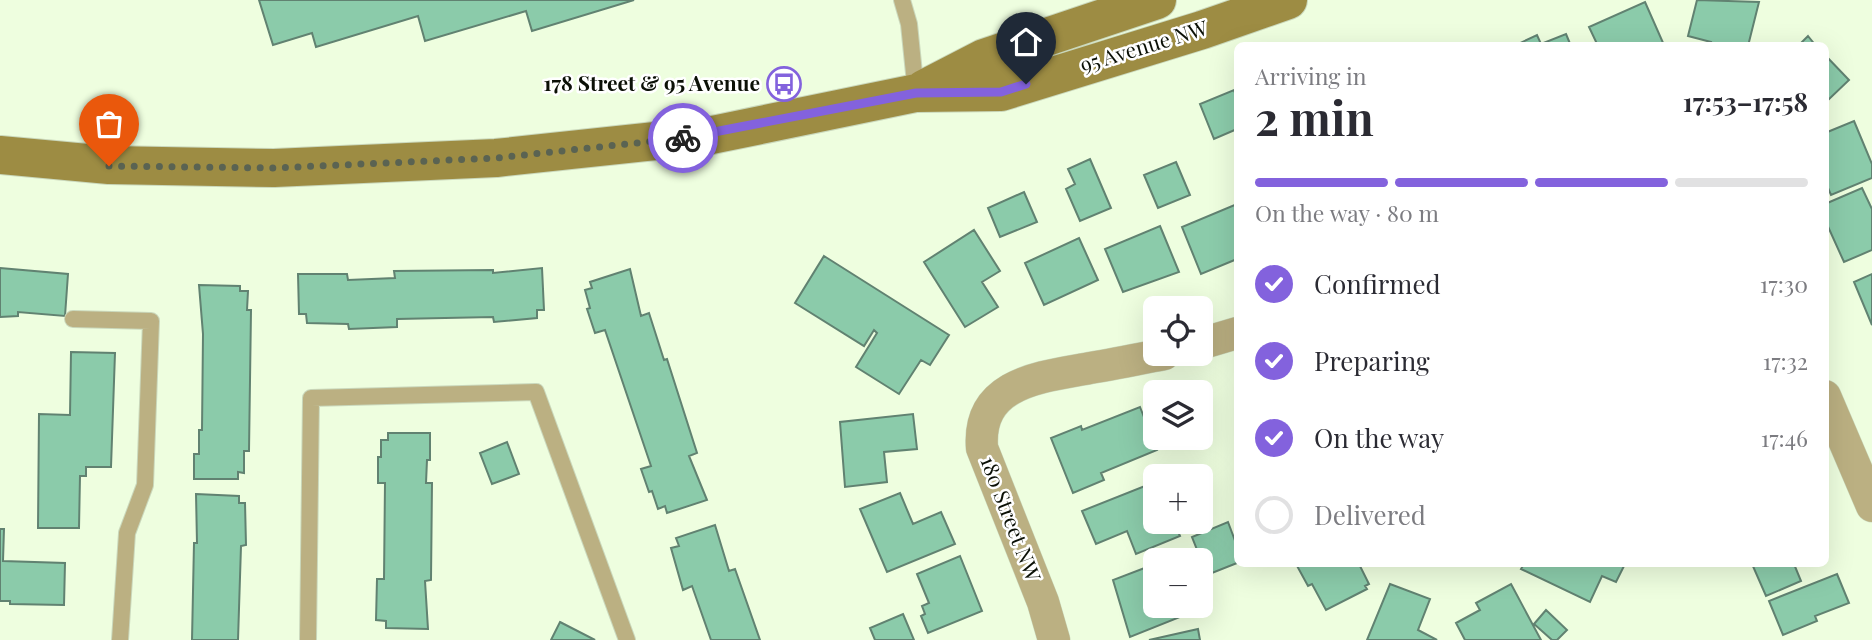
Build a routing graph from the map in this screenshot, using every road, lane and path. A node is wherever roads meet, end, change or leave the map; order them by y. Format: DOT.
graph roads {
  1 [pos="902,0"];
  2 [pos="1157,0"];
  3 [pos="1288,0"];
  4 [pos="916,93"];
  5 [pos="0,155"];
  6 [pos="73,319"];
  7 [pos="1234,334"];
  8 [pos="1213,340"];
  9 [pos="1143,358"];
  10 [pos="1829,405"];
  11 [pos="1872,506"];
  12 [pos="120,640"];
  13 [pos="308,640"];
  14 [pos="627,640"];
  15 [pos="1054,640"];
  1 -- 4 [label="lane"];
  2 -- 4 [label="street, 95 Avenue NW"];
  3 -- 4 [label="street, 95 Avenue NW"];
  4 -- 5 [label="street, 95 Avenue NW"];
  6 -- 12 [label="lane"];
  7 -- 8 [label="street"];
  9 -- 15 [label="street, 180 Street NW"];
  10 -- 11 [label="street"];
  13 -- 14 [label="lane"];
}
